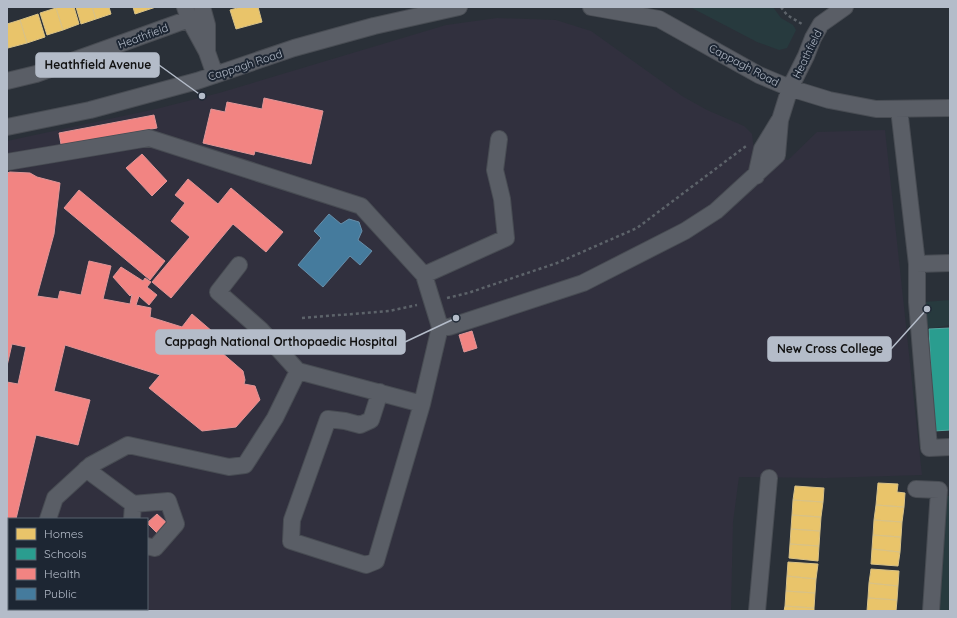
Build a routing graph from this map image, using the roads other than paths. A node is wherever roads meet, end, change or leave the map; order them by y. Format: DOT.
graph roads {
  1 [pos="202,7"];
  2 [pos="459,7"];
  3 [pos="590,7"];
  4 [pos="845,7"];
  5 [pos="187,13"];
  6 [pos="207,52"];
  7 [pos="215,75"];
  8 [pos="7,82"];
  9 [pos="790,88"];
  10 [pos="950,108"];
  11 [pos="899,109"];
  12 [pos="7,127"];
  13 [pos="499,139"];
  14 [pos="7,162"];
  15 [pos="950,263"];
  16 [pos="239,264"];
  17 [pos="917,264"];
  18 [pos="424,275"];
  19 [pos="440,327"];
  20 [pos="298,372"];
  21 [pos="380,392"];
  22 [pos="422,404"];
  23 [pos="950,447"];
  24 [pos="86,469"];
  25 [pos="769,478"];
  26 [pos="916,489"];
  27 [pos="944,491"];
  28 [pos="132,512"];
  29 [pos="48,518"];
  30 [pos="148,546"];
  31 [pos="757,611"];
  32 [pos="932,611"];
  1 -- 6 [label="street, Heathfield"];
  2 -- 7 [label="street, Cappagh Road"];
  3 -- 9 [label="street, Cappagh Road"];
  4 -- 9 [label="street, Heathfield"];
  5 -- 6 [label="street, Heathfield"];
  5 -- 8 [label="street, Heathfield"];
  6 -- 7 [label="street, Heathfield"];
  7 -- 12 [label="street, Cappagh Road"];
  9 -- 11 [label="street, Cappagh Road"];
  9 -- 19 [label="street, Heathfield"];
  10 -- 11 [label="street, Cappagh Road"];
  11 -- 17 [label="street"];
  13 -- 18 [label="street"];
  14 -- 18 [label="street"];
  15 -- 17 [label="street"];
  16 -- 20 [label="street"];
  17 -- 23 [label="street"];
  18 -- 19 [label="street"];
  19 -- 22 [label="street"];
  20 -- 21 [label="street"];
  20 -- 24 [label="street"];
  21 -- 22 [label="street"];
  21 -- 22 [label="street"];
  24 -- 28 [label="street"];
  24 -- 29 [label="street"];
  25 -- 31 [label="street"];
  26 -- 27 [label="street"];
  27 -- 32 [label="street"];
  28 -- 30 [label="street"];
}
